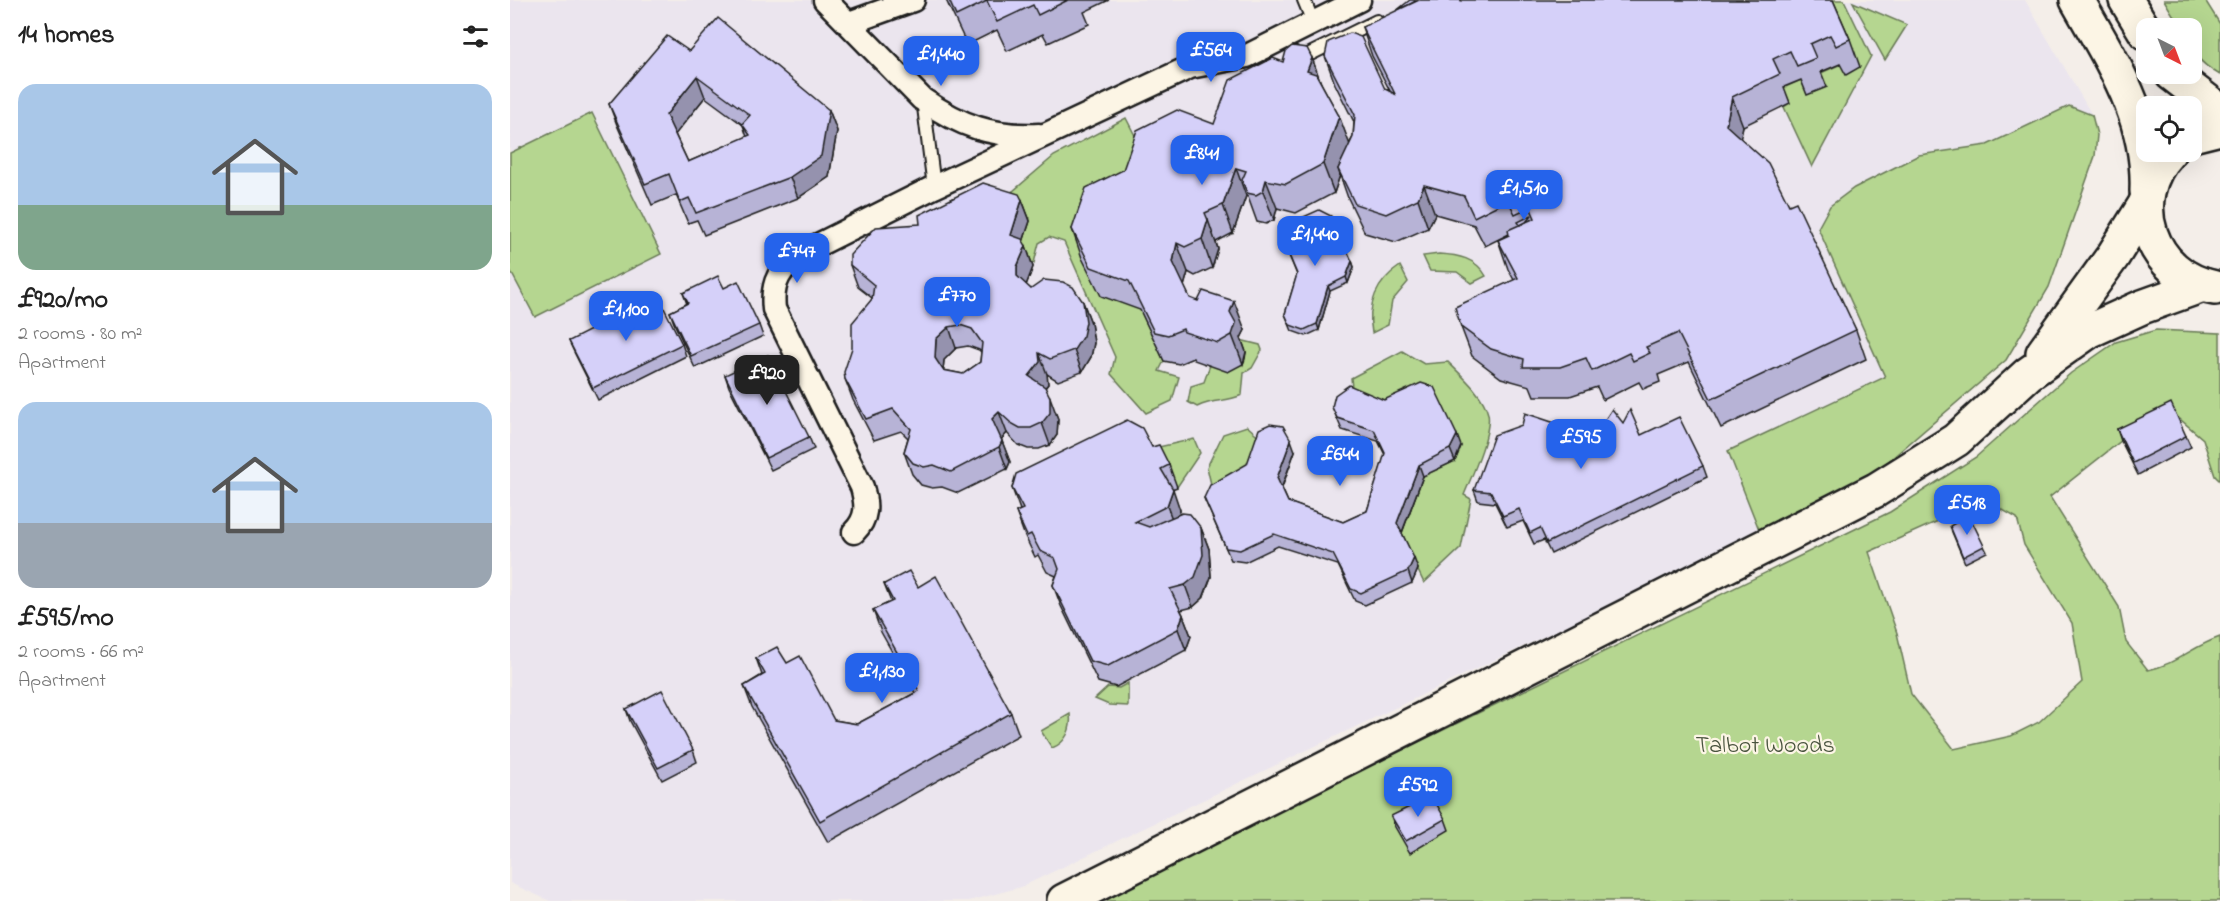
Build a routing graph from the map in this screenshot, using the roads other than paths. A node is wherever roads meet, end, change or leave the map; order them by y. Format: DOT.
graph roads {
  1 [pos="825,0"];
  2 [pos="913,0"];
  3 [pos="1304,0"];
  4 [pos="1359,0"];
  5 [pos="2077,0"];
  6 [pos="2127,0"];
  7 [pos="1385,16"];
  8 [pos="2137,18"];
  9 [pos="1314,22"];
  10 [pos="849,23"];
  11 [pos="1281,68"];
  12 [pos="2185,84"];
  13 [pos="922,99"];
  14 [pos="2220,111"];
  15 [pos="2220,128"];
  16 [pos="2202,132"];
  17 [pos="1046,134"];
  18 [pos="2161,162"];
  19 [pos="934,187"];
  20 [pos="2146,197"];
  21 [pos="2213,289"];
  22 [pos="2028,374"];
  23 [pos="854,532"];
  24 [pos="1064,901"];
  1 -- 10 [label="street"];
  2 -- 10 [label="street"];
  3 -- 9 [label="lane"];
  4 -- 9 [label="street"];
  5 -- 20 [label="main road"];
  6 -- 8 [label="main road"];
  7 -- 11 [label="lane"];
  9 -- 17 [label="street"];
  10 -- 13 [label="street"];
  12 -- 14 [label="main road"];
  13 -- 17 [label="street"];
  13 -- 19 [label="lane"];
  15 -- 16 [label="main road"];
  17 -- 19 [label="street"];
  18 -- 20 [label="main road"];
  19 -- 23 [label="street"];
  20 -- 21 [label="main road"];
  20 -- 22 [label="main road"];
  21 -- 22 [label="main road"];
  22 -- 24 [label="main road"];
}
